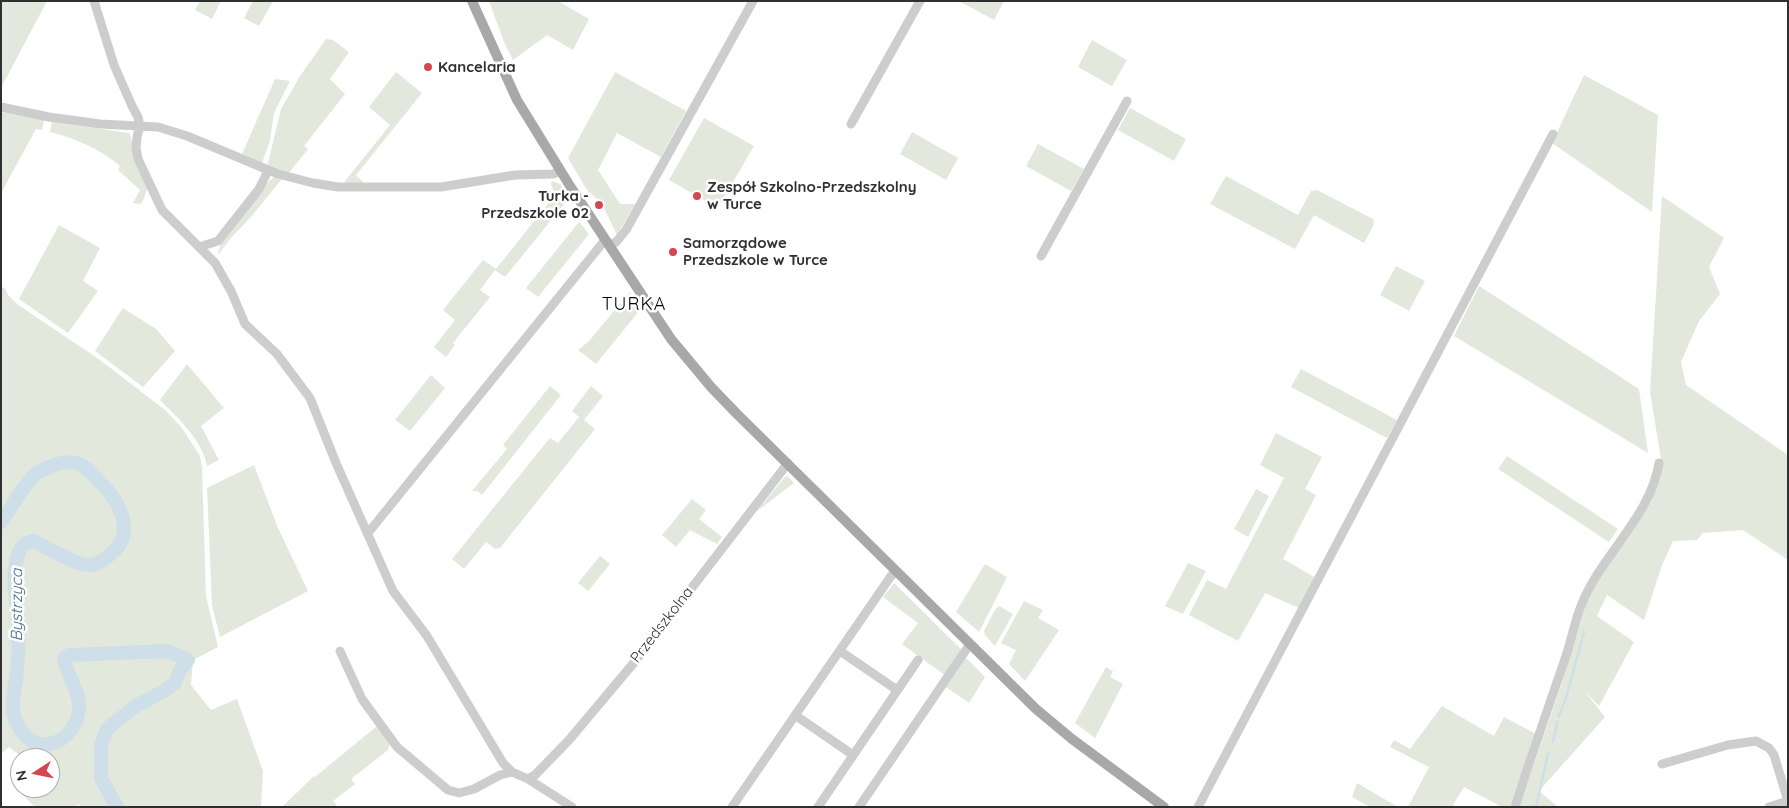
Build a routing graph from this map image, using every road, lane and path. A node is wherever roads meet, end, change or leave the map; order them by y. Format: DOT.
graph roads {
  1 [pos="94,1"];
  2 [pos="472,1"];
  3 [pos="753,1"];
  4 [pos="920,1"];
  5 [pos="1128,101"];
  6 [pos="1,107"];
  7 [pos="851,124"];
  8 [pos="140,126"];
  9 [pos="1553,134"];
  10 [pos="268,170"];
  11 [pos="560,170"];
  12 [pos="218,241"];
  13 [pos="607,243"];
  14 [pos="199,247"];
  15 [pos="1041,256"];
  16 [pos="215,263"];
  17 [pos="788,463"];
  18 [pos="1659,463"];
  19 [pos="368,533"];
  20 [pos="896,571"];
  21 [pos="970,644"];
  22 [pos="840,650"];
  23 [pos="340,651"];
  24 [pos="918,660"];
  25 [pos="897,690"];
  26 [pos="795,715"];
  27 [pos="853,755"];
  28 [pos="1662,764"];
  29 [pos="512,772"];
  30 [pos="528,779"];
  31 [pos="1788,801"];
  32 [pos="572,807"];
  33 [pos="732,807"];
  34 [pos="818,807"];
  35 [pos="859,807"];
  36 [pos="1164,807"];
  37 [pos="1198,807"];
  38 [pos="1515,807"];
  39 [pos="1769,807"];
  1 -- 8 [label="street"];
  2 -- 11 [label="main road"];
  3 -- 13 [label="street"];
  4 -- 7 [label="street"];
  5 -- 15 [label="street"];
  6 -- 8 [label="street"];
  8 -- 10 [label="street"];
  8 -- 14 [label="street"];
  9 -- 37 [label="street"];
  10 -- 11 [label="street"];
  10 -- 12 [label="street"];
  11 -- 13 [label="main road"];
  12 -- 14 [label="street"];
  12 -- 16 [label="street"];
  13 -- 17 [label="main road"];
  13 -- 19 [label="street"];
  14 -- 16 [label="street"];
  16 -- 19 [label="street"];
  17 -- 20 [label="main road"];
  17 -- 30 [label="street, Przedszkolna"];
  18 -- 38 [label="street"];
  19 -- 29 [label="street"];
  20 -- 21 [label="main road"];
  20 -- 22 [label="street"];
  21 -- 35 [label="street"];
  21 -- 36 [label="main road"];
  22 -- 25 [label="street"];
  22 -- 26 [label="street"];
  23 -- 29 [label="street"];
  24 -- 25 [label="street"];
  25 -- 27 [label="street"];
  26 -- 27 [label="street"];
  26 -- 33 [label="street"];
  27 -- 34 [label="street"];
  28 -- 31 [label="street"];
  29 -- 30 [label="street"];
  30 -- 32 [label="street"];
  31 -- 39 [label="street"];
}
